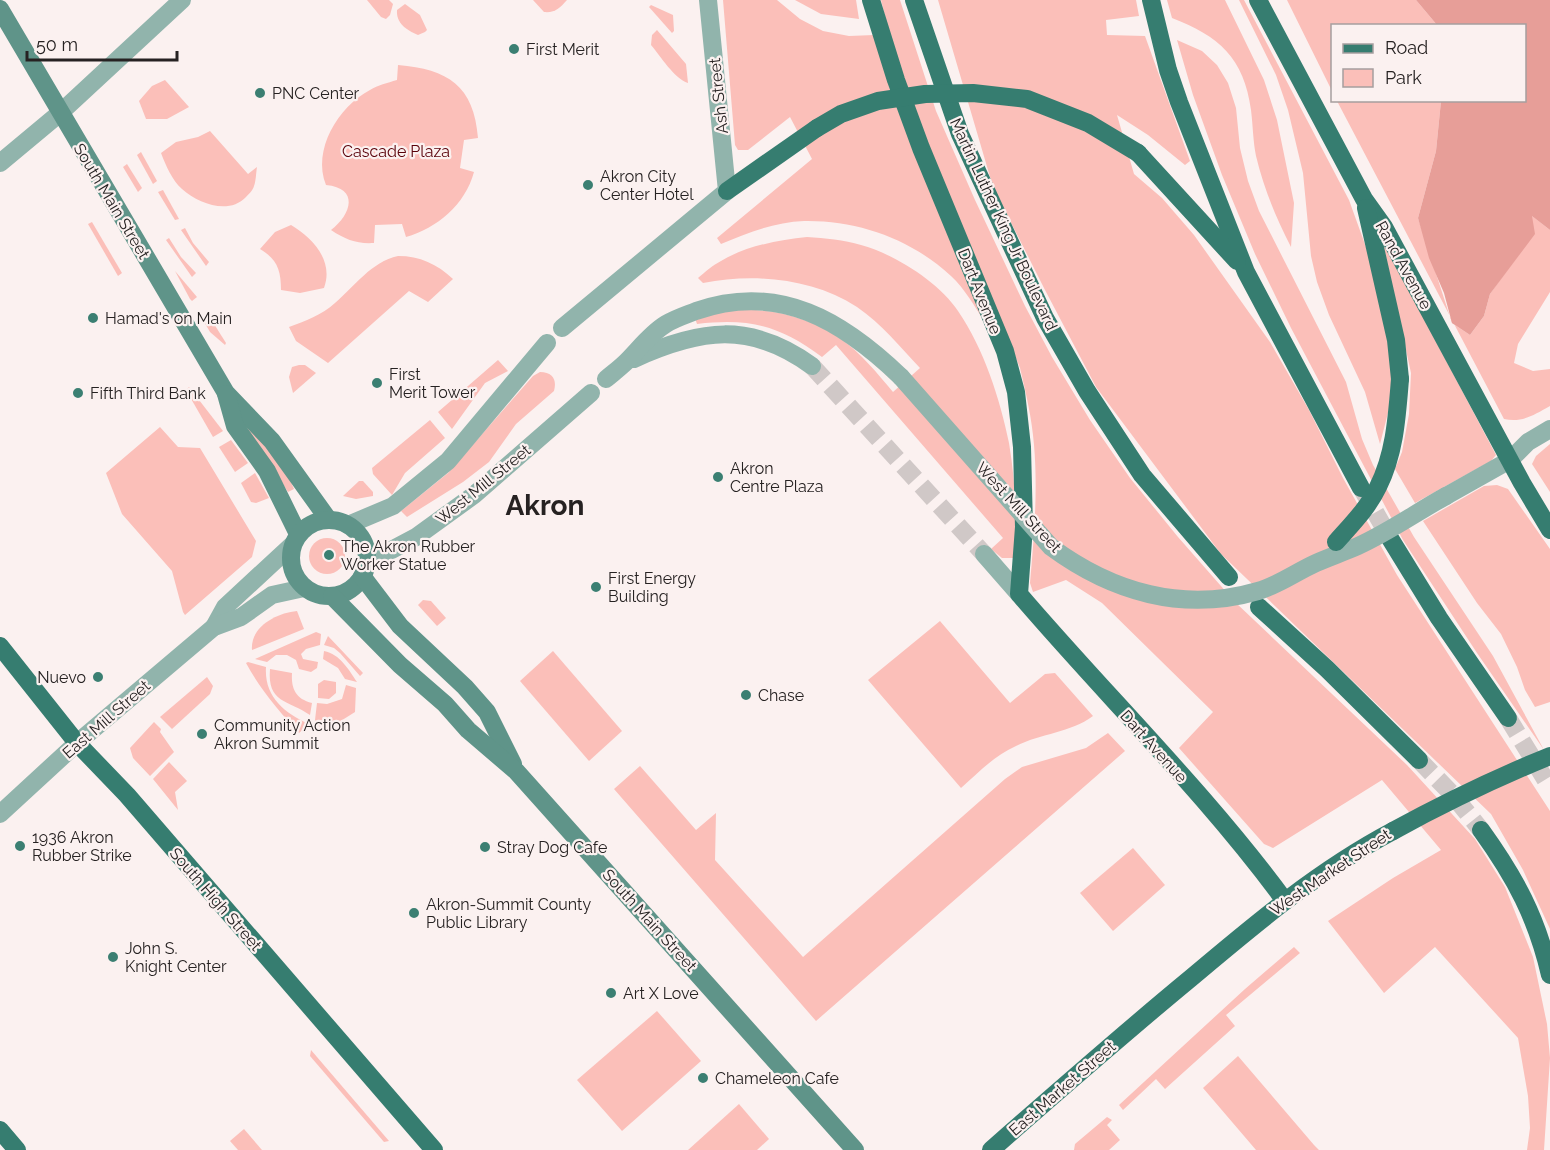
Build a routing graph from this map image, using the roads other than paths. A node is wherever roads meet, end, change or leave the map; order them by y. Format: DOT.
graph roads {
  1 [pos="182,0"];
  2 [pos="708,0"];
  3 [pos="872,0"];
  4 [pos="914,0"];
  5 [pos="1151,0"];
  6 [pos="1258,0"];
  7 [pos="0,9"];
  8 [pos="60,113"];
  9 [pos="0,163"];
  10 [pos="727,191"];
  11 [pos="1364,199"];
  12 [pos="1246,272"];
  13 [pos="562,328"];
  14 [pos="547,343"];
  15 [pos="624,364"];
  16 [pos="812,366"];
  17 [pos="606,379"];
  18 [pos="226,393"];
  19 [pos="591,393"];
  20 [pos="1550,429"];
  21 [pos="1510,460"];
  22 [pos="1361,488"];
  23 [pos="328,519"];
  24 [pos="348,525"];
  25 [pos="1550,530"];
  26 [pos="295,540"];
  27 [pos="1391,540"];
  28 [pos="984,554"];
  29 [pos="1313,564"];
  30 [pos="364,569"];
  31 [pos="1229,577"];
  32 [pos="304,588"];
  33 [pos="1019,594"];
  34 [pos="332,596"];
  35 [pos="1259,607"];
  36 [pos="214,627"];
  37 [pos="0,646"];
  38 [pos="1508,718"];
  39 [pos="77,743"];
  40 [pos="1550,756"];
  41 [pos="1419,760"];
  42 [pos="516,771"];
  43 [pos="0,814"];
  44 [pos="1481,830"];
  45 [pos="1285,901"];
  46 [pos="1550,975"];
  47 [pos="1134,1025"];
  48 [pos="0,1130"];
  49 [pos="17,1150"];
  50 [pos="434,1150"];
  51 [pos="855,1150"];
  52 [pos="991,1150"];
  1 -- 8 [label="street"];
  2 -- 10 [label="street, Ash Street"];
  3 -- 33 [label="main road, Dart Avenue"];
  4 -- 31 [label="main road, Martin Luther King Jr Boulevard"];
  5 -- 12 [label="main road"];
  6 -- 11 [label="main road, Rand Avenue"];
  7 -- 8 [label="main road, South Main Street"];
  8 -- 9 [label="street"];
  8 -- 18 [label="main road, South Main Street"];
  10 -- 12 [label="main road, bridge"];
  10 -- 13 [label="street"];
  11 -- 21 [label="main road, Rand Avenue"];
  11 -- 29 [label="main road, bridge"];
  12 -- 22 [label="main road"];
  14 -- 24 [label="street"];
  15 -- 16 [label="street"];
  15 -- 17 [label="street, West Mill Street"];
  15 -- 29 [label="street, West Mill Street, bridge"];
  18 -- 23 [label="main road, South Main Street"];
  18 -- 26 [label="main road, South Main Street"];
  19 -- 30 [label="street, West Mill Street"];
  20 -- 21 [label="street, West Mill Street"];
  21 -- 25 [label="main road, Rand Avenue"];
  21 -- 29 [label="street, West Mill Street, bridge"];
  23 -- 24 [label="main road"];
  23 -- 26 [label="main road"];
  24 -- 30 [label="main road"];
  26 -- 32 [label="main road"];
  26 -- 36 [label="street, East Mill Street"];
  27 -- 38 [label="main road"];
  28 -- 33 [label="street, Dart Avenue"];
  30 -- 34 [label="main road"];
  30 -- 42 [label="main road, South Main Street"];
  32 -- 34 [label="main road"];
  32 -- 36 [label="street, East Mill Street"];
  33 -- 45 [label="main road, Dart Avenue"];
  34 -- 42 [label="main road, South Main Street"];
  35 -- 41 [label="main road"];
  36 -- 39 [label="street, East Mill Street"];
  37 -- 39 [label="main road, South High Street"];
  39 -- 43 [label="street, East Mill Street"];
  39 -- 50 [label="main road, South High Street"];
  40 -- 45 [label="main road, West Market Street, bridge"];
  42 -- 51 [label="main road, South Main Street"];
  44 -- 46 [label="main road"];
  45 -- 47 [label="main road, West Market Street"];
  47 -- 52 [label="main road, East Market Street"];
  48 -- 49 [label="main road"];
}
